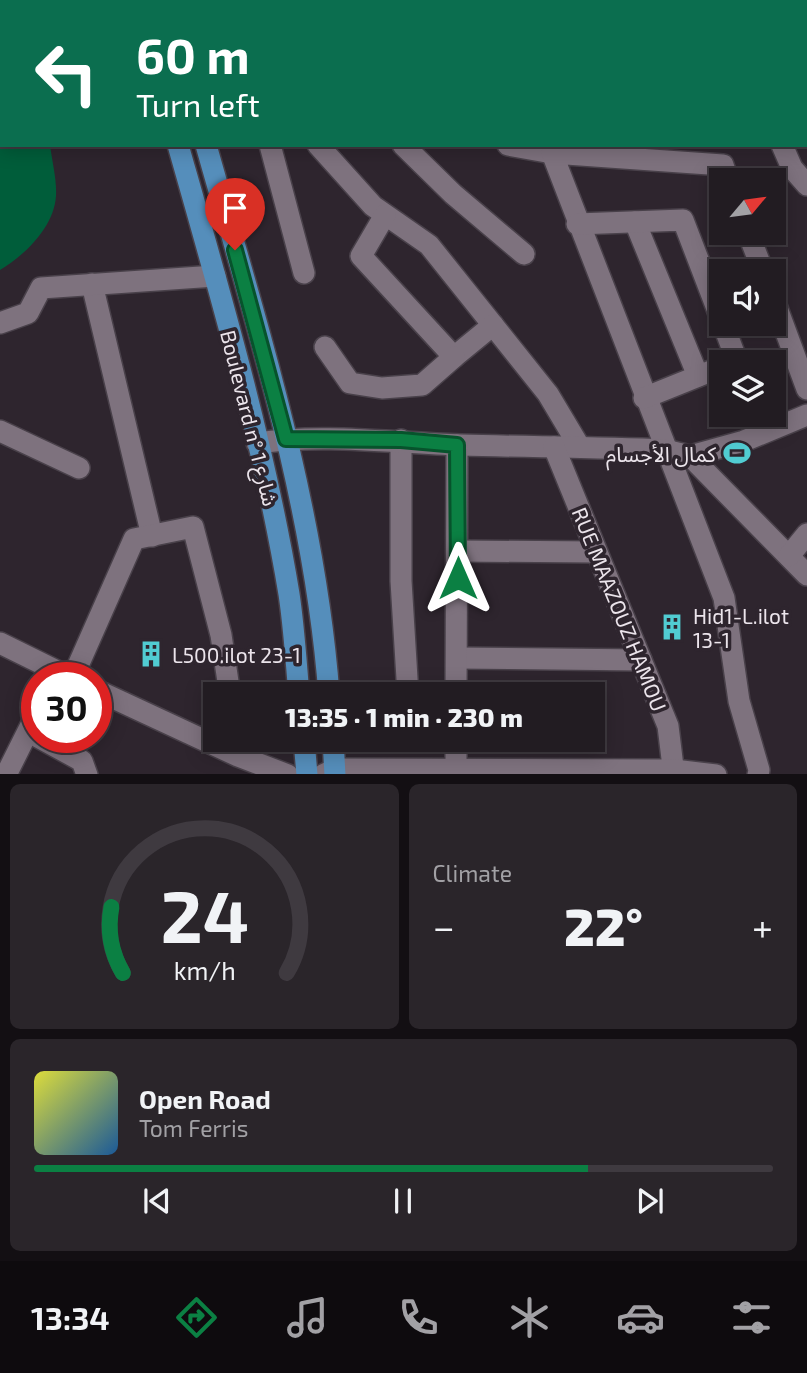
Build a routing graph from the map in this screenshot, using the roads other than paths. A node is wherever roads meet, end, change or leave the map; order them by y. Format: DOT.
graph roads {
  1 [pos="179,147"];
  2 [pos="207,147"];
  3 [pos="271,147"];
  4 [pos="320,147"];
  5 [pos="404,147"];
  6 [pos="519,147"];
  7 [pos="783,147"];
  8 [pos="552,153"];
  9 [pos="701,155"];
  10 [pos="724,168"];
  11 [pos="807,185"];
  12 [pos="386,215"];
  13 [pos="635,222"];
  14 [pos="578,224"];
  15 [pos="524,254"];
  16 [pos="304,274"];
  17 [pos="215,276"];
  18 [pos="92,284"];
  19 [pos="709,288"];
  20 [pos="0,323"];
  21 [pos="493,325"];
  22 [pos="786,332"];
  23 [pos="325,347"];
  24 [pos="454,357"];
  25 [pos="709,372"];
  26 [pos="698,376"];
  27 [pos="807,389"];
  28 [pos="644,398"];
  29 [pos="807,415"];
  30 [pos="0,431"];
  31 [pos="286,439"];
  32 [pos="401,440"];
  33 [pos="257,443"];
  34 [pos="457,445"];
  35 [pos="579,446"];
  36 [pos="554,447"];
  37 [pos="665,450"];
  38 [pos="690,456"];
  39 [pos="79,468"];
  40 [pos="807,534"];
  41 [pos="152,536"];
  42 [pos="458,551"];
  43 [pos="596,552"];
  44 [pos="789,556"];
  45 [pos="807,575"];
  46 [pos="0,643"];
  47 [pos="457,658"];
  48 [pos="641,660"];
  49 [pos="37,662"];
  50 [pos="71,662"];
  51 [pos="228,682"];
  52 [pos="298,682"];
  53 [pos="327,682"];
  54 [pos="407,682"];
  55 [pos="456,682"];
  56 [pos="112,698"];
  57 [pos="21,751"];
  58 [pos="305,752"];
  59 [pos="332,752"];
  60 [pos="456,752"];
  61 [pos="70,753"];
  62 [pos="237,757"];
  63 [pos="456,772"];
  64 [pos="571,772"];
  65 [pos="674,772"];
  66 [pos="331,773"];
  67 [pos="7,774"];
  68 [pos="87,774"];
  69 [pos="285,774"];
  70 [pos="307,774"];
  71 [pos="702,774"];
  72 [pos="758,774"];
  1 -- 17 [label="main road, Boulevard n° شارع 1"];
  2 -- 31 [label="main road, Boulevard n° شارع 1"];
  3 -- 16 [label="street"];
  4 -- 12 [label="street"];
  5 -- 15 [label="street"];
  6 -- 8 [label="street"];
  7 -- 11 [label="street"];
  8 -- 9 [label="street"];
  8 -- 14 [label="street"];
  9 -- 10 [label="street"];
  12 -- 21 [label="street"];
  12 -- 24 [label="street"];
  13 -- 14 [label="street"];
  13 -- 19 [label="street"];
  13 -- 26 [label="street"];
  14 -- 28 [label="street"];
  17 -- 18 [label="street"];
  17 -- 33 [label="main road, Boulevard n° شارع 1"];
  18 -- 20 [label="street"];
  18 -- 41 [label="street"];
  21 -- 24 [label="street"];
  21 -- 35 [label="street"];
  22 -- 27 [label="street"];
  23 -- 24 [label="street"];
  25 -- 26 [label="street"];
  26 -- 28 [label="street"];
  28 -- 37 [label="street"];
  29 -- 38 [label="street"];
  30 -- 39 [label="street"];
  31 -- 32 [label="street"];
  31 -- 33 [label="street"];
  31 -- 53 [label="main road, Boulevard n° شارع 1"];
  32 -- 34 [label="street"];
  32 -- 54 [label="street"];
  33 -- 52 [label="main road, Boulevard n° شارع 1"];
  34 -- 36 [label="street"];
  34 -- 42 [label="street"];
  35 -- 36 [label="street"];
  35 -- 37 [label="street"];
  36 -- 43 [label="street, RUE MAAZOUZ HAMOU"];
  37 -- 38 [label="street"];
  37 -- 72 [label="street"];
  38 -- 44 [label="street"];
  40 -- 44 [label="street"];
  41 -- 50 [label="street"];
  41 -- 51 [label="street"];
  42 -- 43 [label="street"];
  42 -- 47 [label="street"];
  43 -- 48 [label="street, RUE MAAZOUZ HAMOU"];
  44 -- 45 [label="street"];
  46 -- 49 [label="street"];
  47 -- 48 [label="street"];
  47 -- 55 [label="street"];
  48 -- 65 [label="street, RUE MAAZOUZ HAMOU"];
  56 -- 62 [label="street"];
  57 -- 67 [label="street"];
  58 -- 70 [label="main road"];
  59 -- 66 [label="main road"];
  60 -- 63 [label="street"];
  61 -- 68 [label="street"];
  62 -- 69 [label="street"];
  63 -- 64 [label="street"];
  63 -- 66 [label="street"];
  64 -- 65 [label="street"];
  65 -- 71 [label="street"];
}
